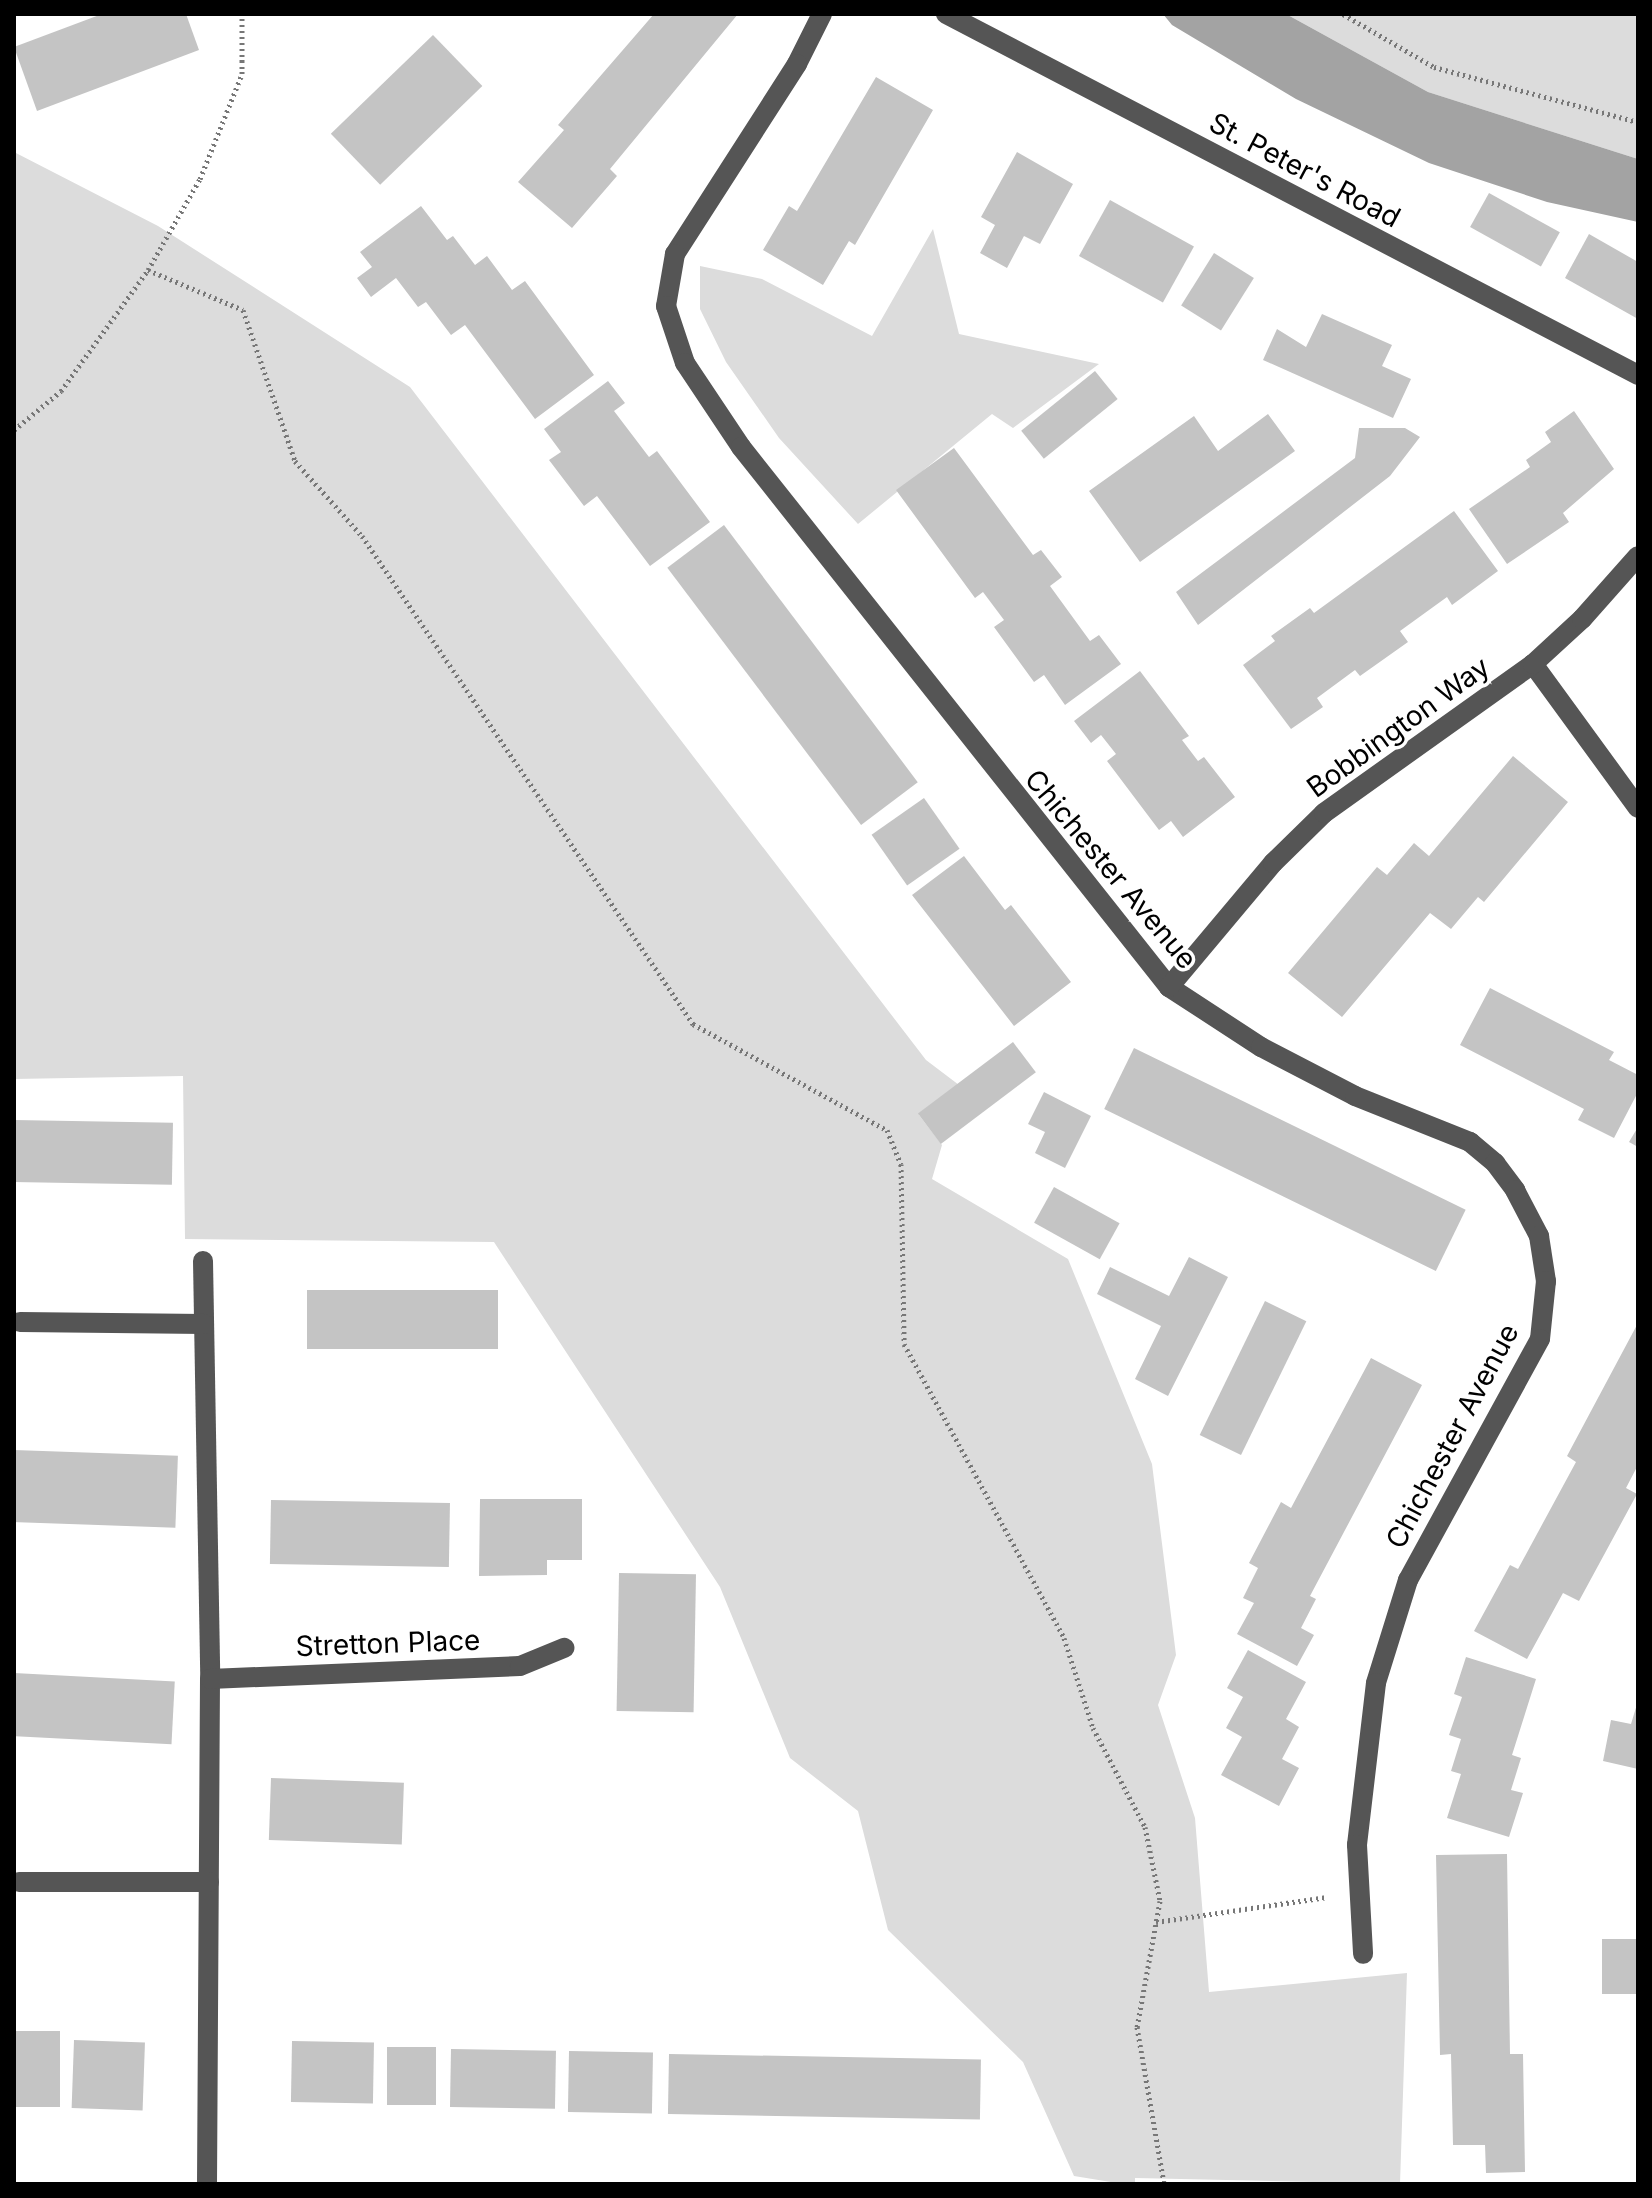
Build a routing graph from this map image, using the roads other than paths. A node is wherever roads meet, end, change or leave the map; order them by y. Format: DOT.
graph roads {
  1 [pos="822,14"];
  2 [pos="946,14"];
  3 [pos="1638,375"];
  4 [pos="1638,556"];
  5 [pos="1533,664"];
  6 [pos="1638,808"];
  7 [pos="1169,987"];
  8 [pos="203,1261"];
  9 [pos="20,1322"];
  10 [pos="204,1324"];
  11 [pos="564,1648"];
  12 [pos="210,1679"];
  13 [pos="19,1882"];
  14 [pos="209,1882"];
  15 [pos="1363,1954"];
  16 [pos="207,2184"];
  1 -- 7 [label="street, Chichester Avenue"];
  2 -- 3 [label="street, St. Peter's Road"];
  4 -- 5 [label="street, Bobbington Way"];
  5 -- 6 [label="street"];
  5 -- 7 [label="street, Bobbington Way"];
  7 -- 15 [label="street, Chichester Avenue"];
  8 -- 10 [label="street"];
  9 -- 10 [label="street"];
  10 -- 12 [label="street"];
  11 -- 12 [label="street, Stretton Place"];
  12 -- 14 [label="street"];
  13 -- 14 [label="street"];
  14 -- 16 [label="street"];
}
